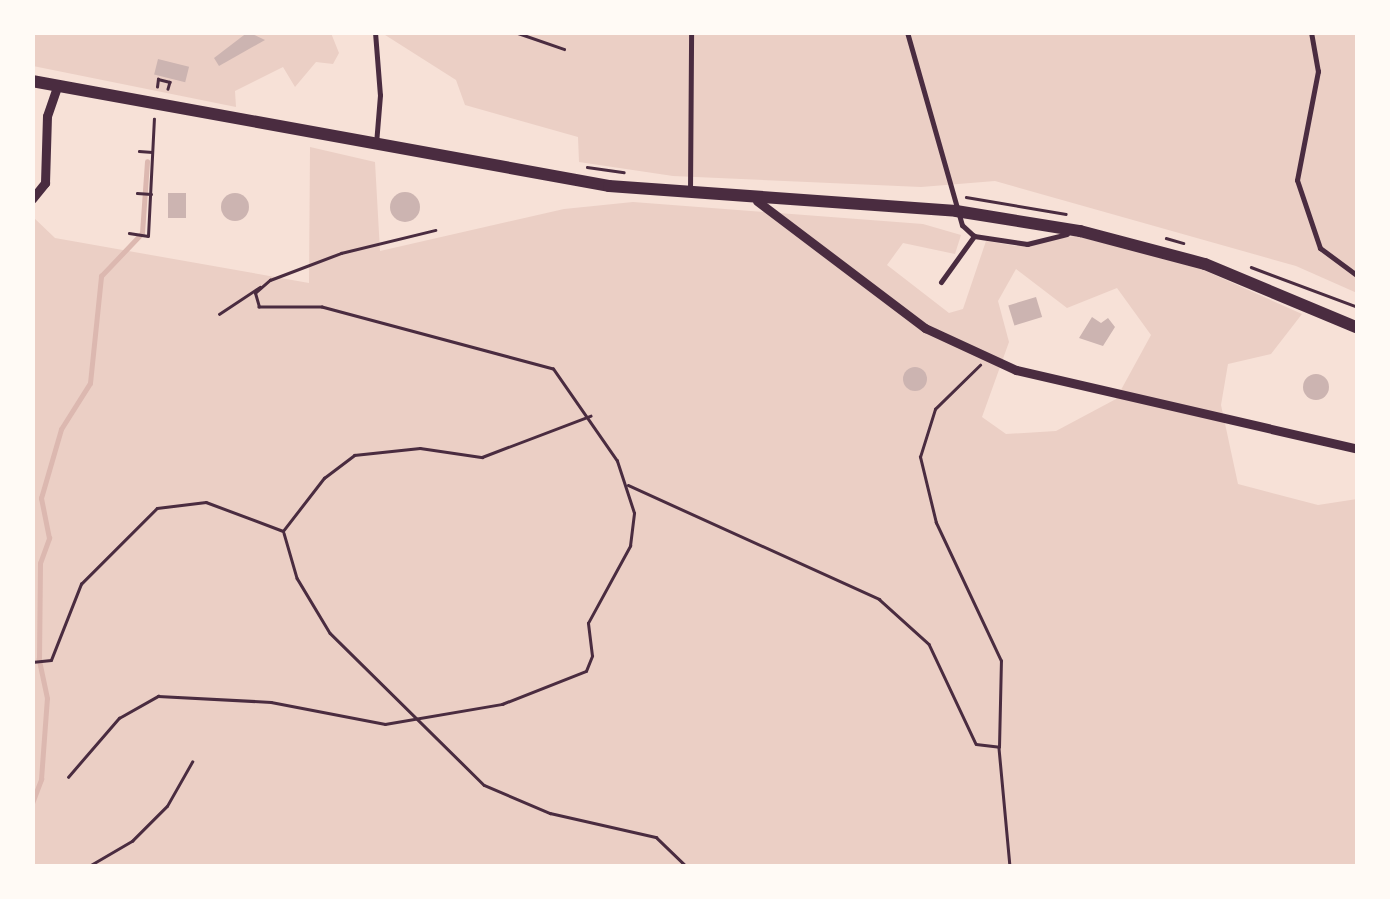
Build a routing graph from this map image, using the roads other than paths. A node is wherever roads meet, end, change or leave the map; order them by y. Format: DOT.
graph roads {
  1 [pos="374,32"];
  2 [pos="690,32"];
  3 [pos="907,32"];
  4 [pos="1310,32"];
  5 [pos="32,81"];
  6 [pos="57,87"];
  7 [pos="376,144"];
  8 [pos="690,195"];
  9 [pos="32,199"];
  10 [pos="757,201"];
  11 [pos="956,211"];
  12 [pos="1080,231"];
  13 [pos="974,236"];
  14 [pos="1358,276"];
  15 [pos="942,282"];
  16 [pos="1357,326"];
  17 [pos="1358,448"];
  1 -- 7 [label="lane"];
  2 -- 8 [label="lane"];
  3 -- 11 [label="lane"];
  4 -- 14 [label="lane"];
  5 -- 6 [label="main road"];
  6 -- 7 [label="main road"];
  6 -- 9 [label="street"];
  7 -- 8 [label="main road"];
  8 -- 10 [label="main road"];
  10 -- 11 [label="main road"];
  10 -- 17 [label="street"];
  11 -- 12 [label="main road"];
  11 -- 13 [label="lane"];
  12 -- 13 [label="lane"];
  12 -- 16 [label="main road"];
  13 -- 15 [label="lane"];
}
